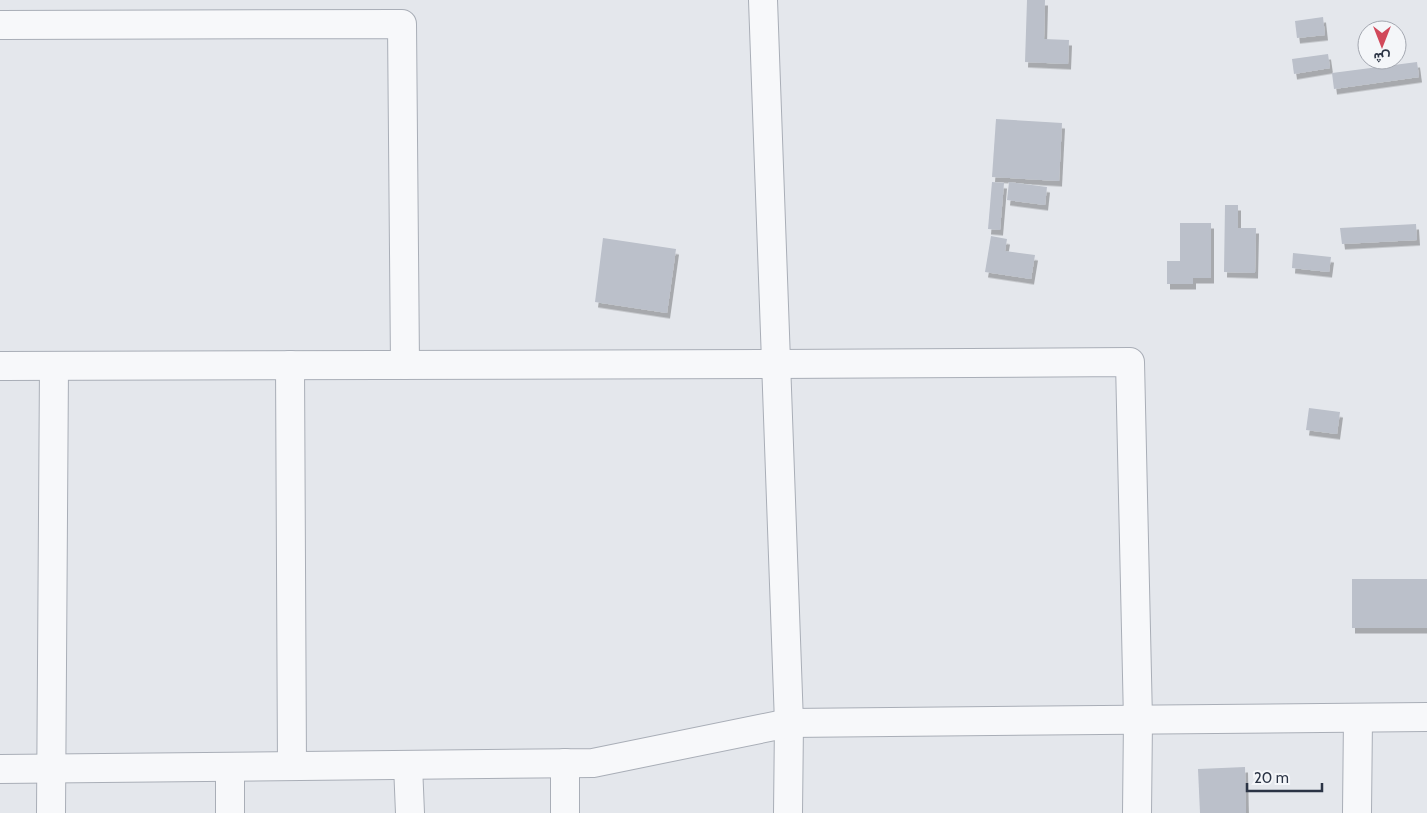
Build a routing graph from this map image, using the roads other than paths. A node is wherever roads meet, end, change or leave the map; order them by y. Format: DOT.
graph roads {
  1 [pos="763,0"];
  2 [pos="0,25"];
  3 [pos="776,364"];
  4 [pos="405,365"];
  5 [pos="0,366"];
  6 [pos="54,366"];
  7 [pos="290,366"];
  8 [pos="1427,717"];
  9 [pos="1358,718"];
  10 [pos="1138,720"];
  11 [pos="789,723"];
  12 [pos="565,763"];
  13 [pos="408,765"];
  14 [pos="230,766"];
  15 [pos="292,766"];
  16 [pos="0,769"];
  17 [pos="51,769"];
  18 [pos="51,813"];
  19 [pos="230,813"];
  20 [pos="410,813"];
  21 [pos="565,813"];
  22 [pos="788,813"];
  23 [pos="1137,813"];
  24 [pos="1357,813"];
  1 -- 3 [label="street"];
  2 -- 4 [label="street"];
  3 -- 4 [label="street"];
  3 -- 10 [label="street"];
  3 -- 11 [label="street"];
  4 -- 7 [label="street"];
  5 -- 6 [label="street"];
  6 -- 7 [label="street"];
  6 -- 17 [label="street"];
  7 -- 15 [label="street"];
  8 -- 9 [label="street"];
  9 -- 10 [label="street"];
  9 -- 24 [label="street"];
  10 -- 11 [label="street"];
  10 -- 23 [label="street"];
  11 -- 12 [label="street"];
  11 -- 22 [label="street"];
  12 -- 13 [label="street"];
  12 -- 21 [label="street"];
  13 -- 15 [label="street"];
  13 -- 20 [label="street"];
  14 -- 15 [label="street"];
  14 -- 17 [label="street"];
  14 -- 19 [label="street"];
  16 -- 17 [label="street"];
  17 -- 18 [label="street"];
}
